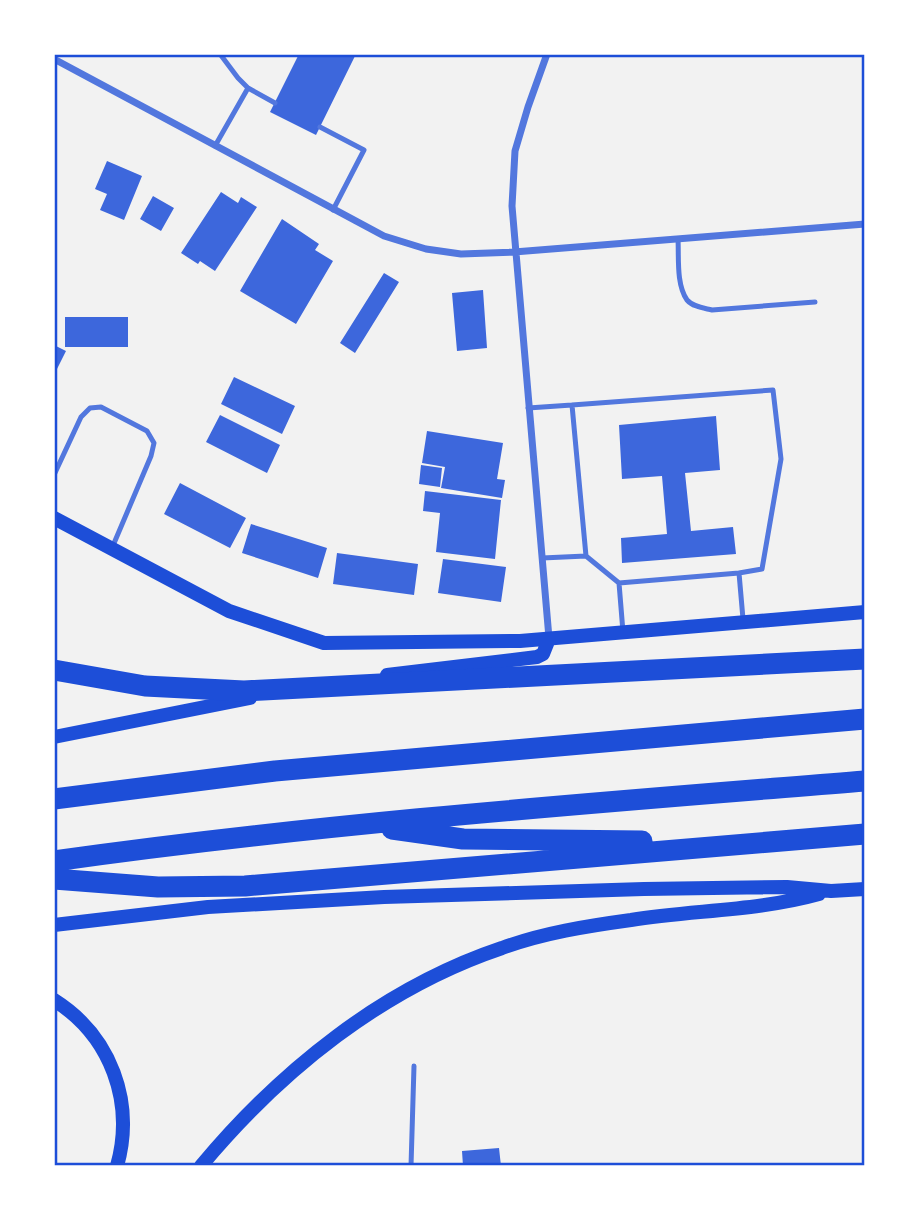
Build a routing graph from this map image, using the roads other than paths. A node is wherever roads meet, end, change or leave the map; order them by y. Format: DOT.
graph roads {
  1 [pos="220,54"];
  2 [pos="547,54"];
  3 [pos="54,59"];
  4 [pos="248,88"];
  5 [pos="275,103"];
  6 [pos="320,127"];
  7 [pos="215,146"];
  8 [pos="333,210"];
  9 [pos="865,224"];
  10 [pos="678,239"];
  11 [pos="514,252"];
  12 [pos="815,302"];
  13 [pos="572,405"];
  14 [pos="528,408"];
  15 [pos="54,475"];
  16 [pos="54,518"];
  17 [pos="112,550"];
  18 [pos="586,556"];
  19 [pos="540,558"];
  20 [pos="739,573"];
  21 [pos="619,583"];
  22 [pos="865,612"];
  23 [pos="744,622"];
  24 [pos="623,632"];
  25 [pos="549,639"];
  26 [pos="865,659"];
  27 [pos="54,670"];
  28 [pos="865,719"];
  29 [pos="54,737"];
  30 [pos="865,781"];
  31 [pos="54,799"];
  32 [pos="356,824"];
  33 [pos="865,834"];
  34 [pos="865,844"];
  35 [pos="54,861"];
  36 [pos="54,879"];
  37 [pos="865,888"];
  38 [pos="831,891"];
  39 [pos="54,925"];
  40 [pos="54,1000"];
  41 [pos="414,1066"];
  42 [pos="117,1166"];
  43 [pos="201,1166"];
  44 [pos="411,1166"];
  1 -- 4 [label="lane"];
  2 -- 11 [label="street"];
  3 -- 7 [label="street"];
  4 -- 5 [label="lane"];
  4 -- 7 [label="lane"];
  6 -- 8 [label="lane"];
  7 -- 8 [label="street"];
  8 -- 11 [label="street"];
  9 -- 10 [label="street"];
  10 -- 11 [label="street"];
  10 -- 12 [label="lane"];
  11 -- 14 [label="street"];
  13 -- 14 [label="lane"];
  13 -- 18 [label="lane"];
  13 -- 20 [label="lane"];
  14 -- 19 [label="street"];
  15 -- 17 [label="lane"];
  16 -- 17 [label="main road"];
  17 -- 25 [label="main road"];
  18 -- 19 [label="lane"];
  18 -- 21 [label="lane"];
  19 -- 25 [label="street"];
  20 -- 21 [label="lane"];
  20 -- 23 [label="lane"];
  21 -- 24 [label="lane"];
  22 -- 23 [label="main road"];
  23 -- 24 [label="main road"];
  24 -- 25 [label="main road"];
  25 -- 29 [label="main road"];
  26 -- 27 [label="highway"];
  28 -- 31 [label="highway"];
  30 -- 32 [label="highway"];
  32 -- 34 [label="highway"];
  32 -- 35 [label="highway"];
  33 -- 36 [label="highway"];
  37 -- 38 [label="main road"];
  38 -- 39 [label="main road"];
  38 -- 43 [label="main road"];
  40 -- 42 [label="main road"];
  41 -- 44 [label="lane"];
}
